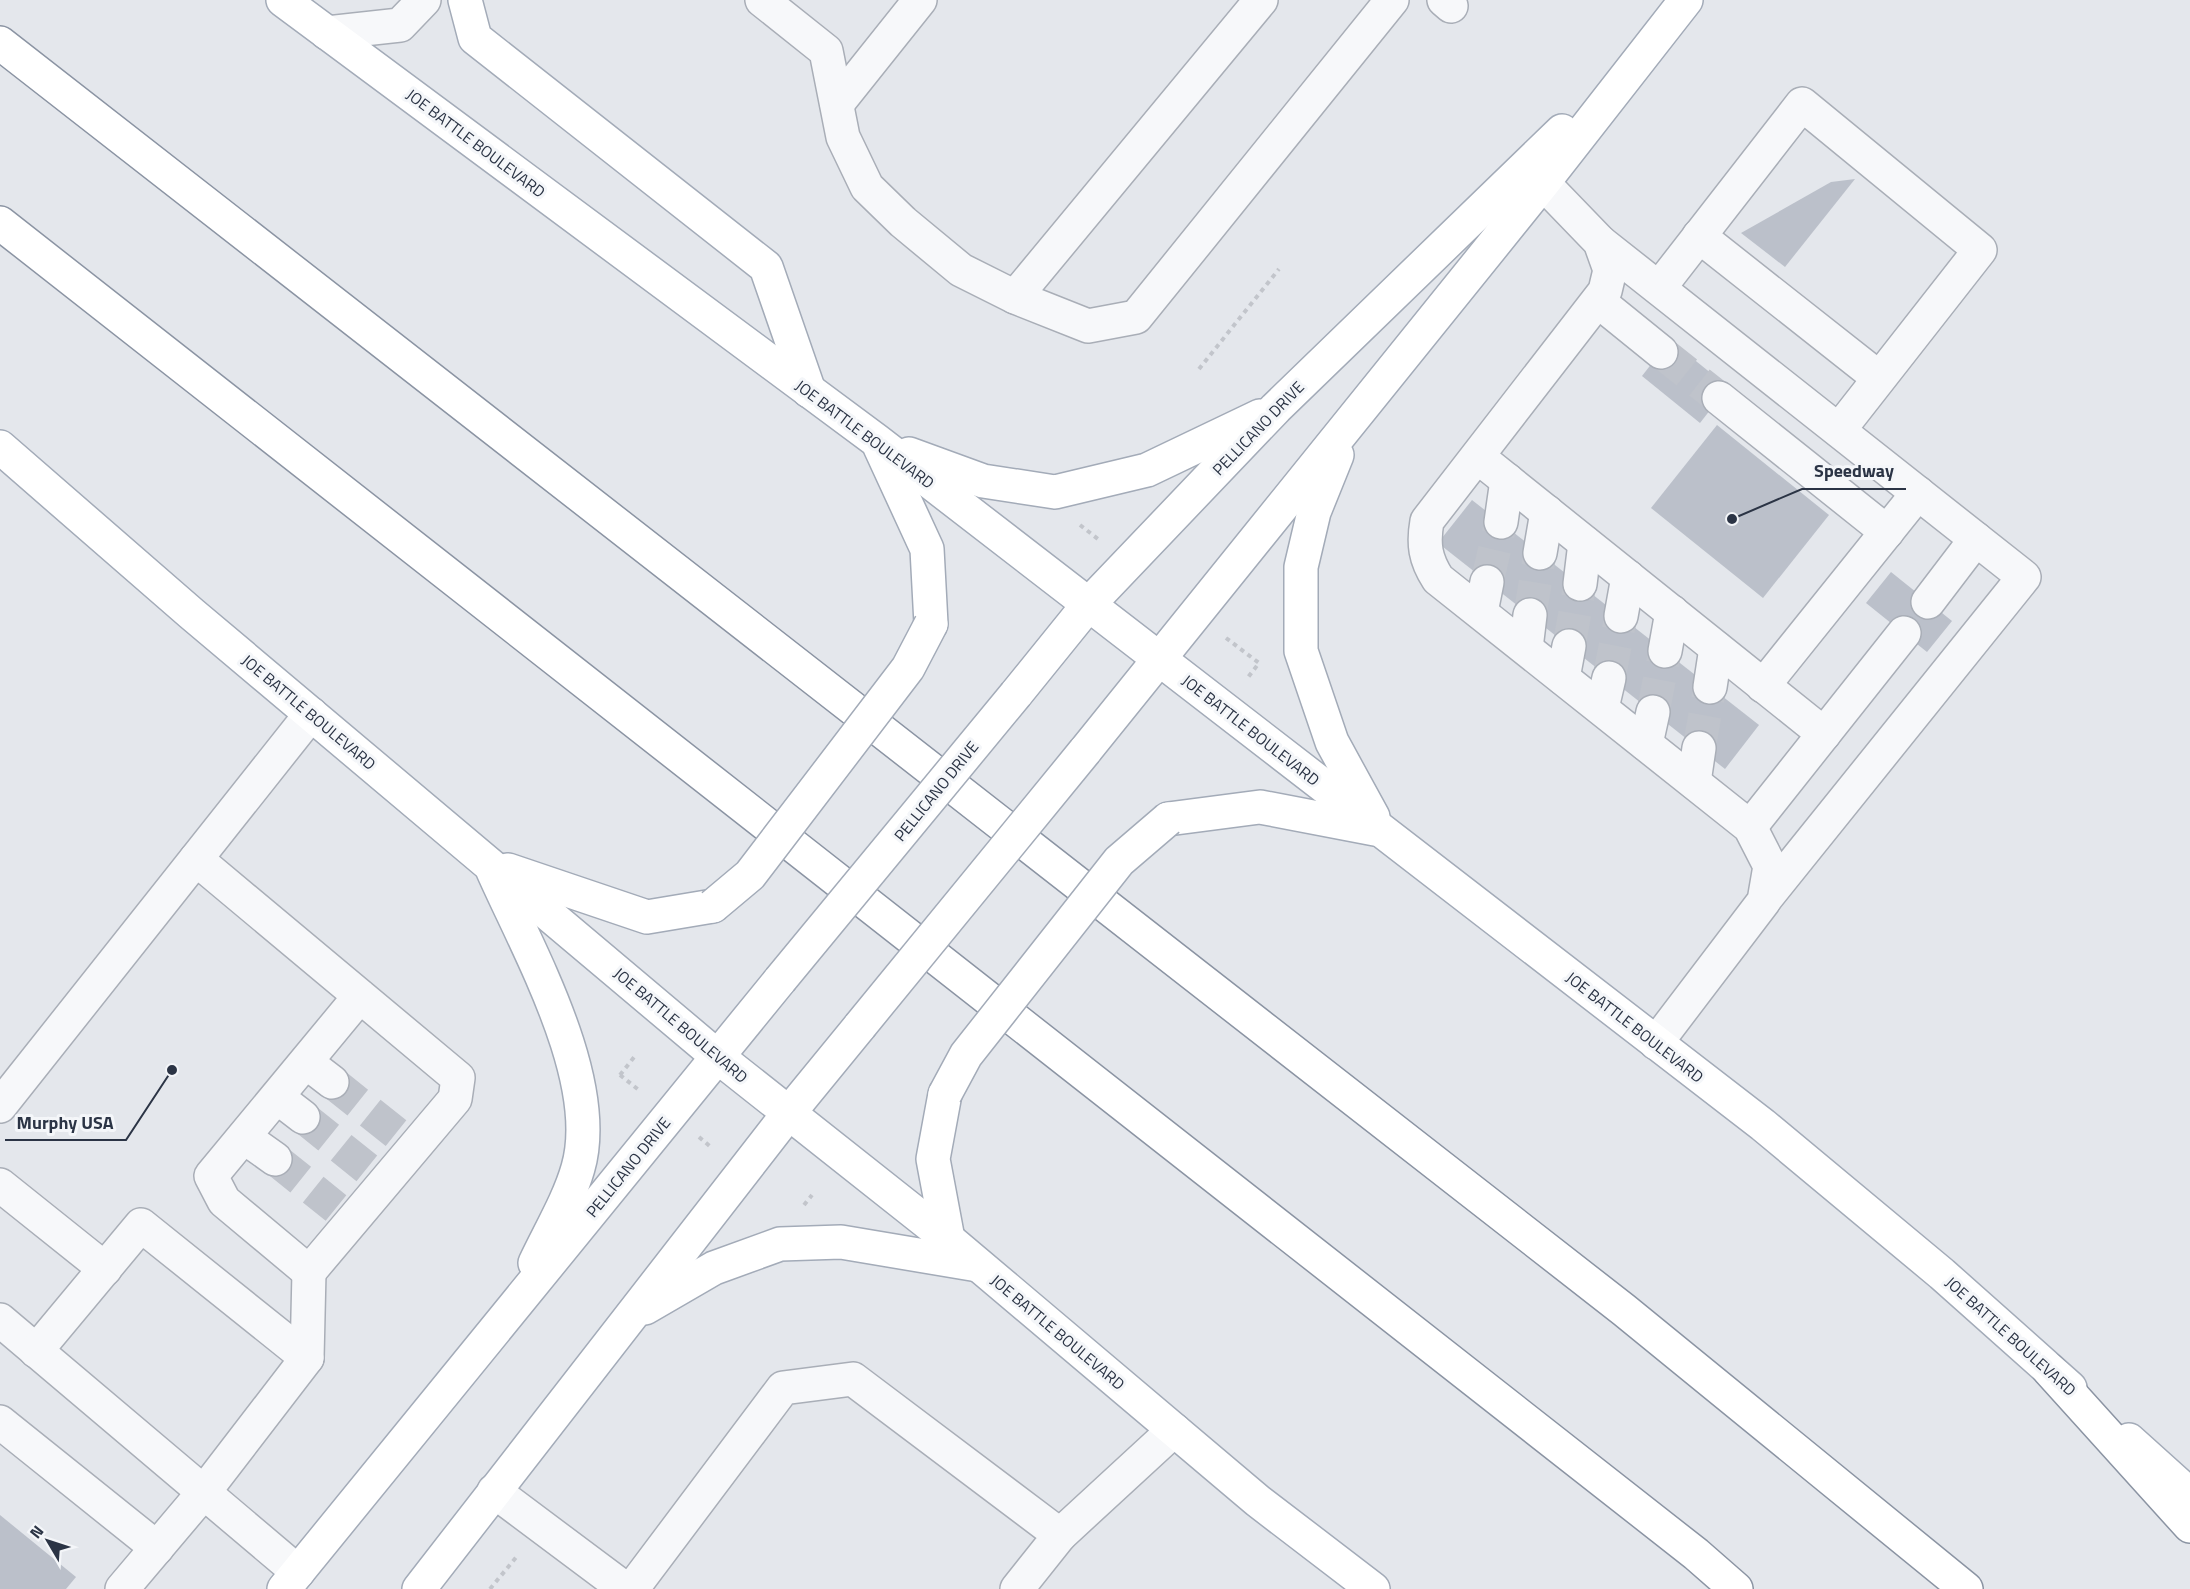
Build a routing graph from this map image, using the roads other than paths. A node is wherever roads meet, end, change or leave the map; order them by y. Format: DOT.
graph roads {
  1 [pos="283,0"];
  2 [pos="424,0"];
  3 [pos="465,0"];
  4 [pos="762,0"];
  5 [pos="921,0"];
  6 [pos="1261,0"];
  7 [pos="1392,0"];
  8 [pos="1686,0"];
  9 [pos="327,33"];
  10 [pos="0,43"];
  11 [pos="1648,48"];
  12 [pos="837,104"];
  13 [pos="1543,183"];
  14 [pos="0,222"];
  15 [pos="1699,236"];
  16 [pos="1600,242"];
  17 [pos="1659,288"];
  18 [pos="1015,297"];
  19 [pos="1598,301"];
  20 [pos="1661,352"];
  21 [pos="1880,378"];
  22 [pos="809,391"];
  23 [pos="1719,398"];
  24 [pos="1276,408"];
  25 [pos="1349,425"];
  26 [pos="1839,430"];
  27 [pos="877,441"];
  28 [pos="0,447"];
  29 [pos="1478,457"];
  30 [pos="1508,480"];
  31 [pos="1918,493"];
  32 [pos="1547,512"];
  33 [pos="1501,522"];
  34 [pos="1887,532"];
  35 [pos="1976,539"];
  36 [pos="1585,543"];
  37 [pos="1540,553"];
  38 [pos="1628,577"];
  39 [pos="1580,584"];
  40 [pos="1928,602"];
  41 [pos="1088,605"];
  42 [pos="1672,612"];
  43 [pos="1530,615"];
  44 [pos="1621,616"];
  45 [pos="1904,633"];
  46 [pos="1569,646"];
  47 [pos="1526,648"];
  48 [pos="1716,648"];
  49 [pos="1665,651"];
  50 [pos="1159,659"];
  51 [pos="1563,678"];
  52 [pos="1764,686"];
  53 [pos="1710,687"];
  54 [pos="1653,712"];
  55 [pos="311,714"];
  56 [pos="1824,734"];
  57 [pos="1646,744"];
  58 [pos="1699,748"];
  59 [pos="1694,782"];
  60 [pos="1750,827"];
  61 [pos="1380,830"];
  62 [pos="196,859"];
  63 [pos="490,864"];
  64 [pos="1764,901"];
  65 [pos="360,996"];
  66 [pos="1656,1043"];
  67 [pos="718,1057"];
  68 [pos="306,1062"];
  69 [pos="332,1082"];
  70 [pos="277,1097"];
  71 [pos="0,1106"];
  72 [pos="788,1114"];
  73 [pos="303,1117"];
  74 [pos="244,1137"];
  75 [pos="275,1159"];
  76 [pos="0,1185"];
  77 [pos="948,1239"];
  78 [pos="980,1265"];
  79 [pos="105,1269"];
  80 [pos="309,1272"];
  81 [pos="515,1306"];
  82 [pos="631,1317"];
  83 [pos="0,1320"];
  84 [pos="36,1351"];
  85 [pos="307,1358"];
  86 [pos="2049,1370"];
  87 [pos="0,1422"];
  88 [pos="1174,1430"];
  89 [pos="494,1491"];
  90 [pos="204,1492"];
  91 [pos="2190,1495"];
  92 [pos="2190,1526"];
  93 [pos="1060,1535"];
  94 [pos="157,1548"];
  95 [pos="291,1580"];
  96 [pos="122,1589"];
  97 [pos="419,1589"];
  98 [pos="625,1589"];
  99 [pos="632,1589"];
  100 [pos="1017,1589"];
  101 [pos="1373,1589"];
  102 [pos="1736,1589"];
  103 [pos="1966,1589"];
  1 -- 9 [label="main road, JOE BATTLE BOULEVARD"];
  2 -- 9 [label="lane"];
  3 -- 22 [label="main road"];
  4 -- 12 [label="lane"];
  5 -- 12 [label="lane"];
  6 -- 18 [label="lane"];
  7 -- 18 [label="lane"];
  8 -- 11 [label="main road, PELLICANO DRIVE"];
  9 -- 22 [label="main road, JOE BATTLE BOULEVARD"];
  10 -- 103 [label="main road"];
  11 -- 13 [label="main road, PELLICANO DRIVE"];
  11 -- 24 [label="main road, PELLICANO DRIVE"];
  12 -- 18 [label="lane"];
  13 -- 16 [label="lane"];
  13 -- 25 [label="main road, PELLICANO DRIVE"];
  14 -- 102 [label="main road"];
  15 -- 17 [label="lane"];
  15 -- 21 [label="lane"];
  15 -- 21 [label="lane"];
  16 -- 17 [label="lane"];
  16 -- 19 [label="lane"];
  17 -- 26 [label="lane"];
  19 -- 20 [label="lane"];
  19 -- 29 [label="lane"];
  21 -- 26 [label="lane"];
  22 -- 27 [label="main road, JOE BATTLE BOULEVARD"];
  23 -- 34 [label="lane"];
  24 -- 27 [label="main road"];
  24 -- 41 [label="main road, PELLICANO DRIVE"];
  25 -- 50 [label="main road, PELLICANO DRIVE"];
  25 -- 61 [label="main road"];
  26 -- 31 [label="lane"];
  27 -- 41 [label="main road, JOE BATTLE BOULEVARD"];
  27 -- 63 [label="main road, bridge"];
  28 -- 55 [label="main road, JOE BATTLE BOULEVARD"];
  29 -- 30 [label="lane"];
  29 -- 47 [label="lane"];
  30 -- 32 [label="lane"];
  30 -- 33 [label="lane"];
  31 -- 34 [label="lane"];
  31 -- 35 [label="lane"];
  32 -- 36 [label="lane"];
  32 -- 37 [label="lane"];
  34 -- 52 [label="lane"];
  35 -- 40 [label="lane"];
  35 -- 64 [label="lane"];
  36 -- 38 [label="lane"];
  36 -- 39 [label="lane"];
  38 -- 42 [label="lane"];
  38 -- 44 [label="lane"];
  41 -- 50 [label="main road, JOE BATTLE BOULEVARD"];
  41 -- 67 [label="main road, PELLICANO DRIVE, bridge"];
  42 -- 48 [label="lane"];
  42 -- 49 [label="lane"];
  43 -- 47 [label="lane"];
  45 -- 56 [label="lane"];
  46 -- 51 [label="lane"];
  47 -- 51 [label="lane"];
  48 -- 52 [label="lane"];
  48 -- 53 [label="lane"];
  50 -- 61 [label="main road, JOE BATTLE BOULEVARD"];
  50 -- 72 [label="main road, PELLICANO DRIVE, bridge"];
  51 -- 57 [label="lane"];
  52 -- 56 [label="lane"];
  54 -- 57 [label="lane"];
  55 -- 62 [label="lane"];
  55 -- 63 [label="main road, JOE BATTLE BOULEVARD"];
  56 -- 60 [label="lane"];
  57 -- 59 [label="lane"];
  58 -- 59 [label="lane"];
  59 -- 60 [label="lane"];
  60 -- 64 [label="lane"];
  61 -- 66 [label="main road, JOE BATTLE BOULEVARD"];
  61 -- 77 [label="main road, bridge"];
  62 -- 65 [label="lane"];
  62 -- 71 [label="lane"];
  63 -- 67 [label="main road, JOE BATTLE BOULEVARD"];
  63 -- 81 [label="main road"];
  64 -- 66 [label="lane"];
  65 -- 68 [label="lane"];
  65 -- 80 [label="lane"];
  66 -- 86 [label="main road, JOE BATTLE BOULEVARD"];
  67 -- 72 [label="main road, JOE BATTLE BOULEVARD"];
  67 -- 81 [label="main road, PELLICANO DRIVE"];
  68 -- 69 [label="lane"];
  68 -- 70 [label="lane"];
  70 -- 73 [label="lane"];
  70 -- 74 [label="lane"];
  72 -- 77 [label="main road, JOE BATTLE BOULEVARD"];
  72 -- 82 [label="main road, PELLICANO DRIVE"];
  74 -- 75 [label="lane"];
  74 -- 80 [label="lane"];
  76 -- 79 [label="lane"];
  77 -- 78 [label="main road, JOE BATTLE BOULEVARD"];
  78 -- 82 [label="main road"];
  78 -- 88 [label="main road, JOE BATTLE BOULEVARD"];
  79 -- 84 [label="lane"];
  79 -- 85 [label="lane"];
  80 -- 85 [label="lane"];
  81 -- 95 [label="main road, PELLICANO DRIVE"];
  82 -- 89 [label="main road, PELLICANO DRIVE"];
  83 -- 84 [label="lane"];
  84 -- 90 [label="lane"];
  85 -- 90 [label="lane"];
  86 -- 91 [label="main road, JOE BATTLE BOULEVARD"];
  86 -- 92 [label="main road"];
  87 -- 94 [label="lane"];
  88 -- 93 [label="lane"];
  88 -- 101 [label="main road, JOE BATTLE BOULEVARD"];
  89 -- 97 [label="main road, PELLICANO DRIVE"];
  89 -- 98 [label="lane"];
  90 -- 94 [label="lane"];
  90 -- 95 [label="lane"];
  93 -- 99 [label="lane"];
  93 -- 100 [label="lane"];
  94 -- 96 [label="lane"];
}
